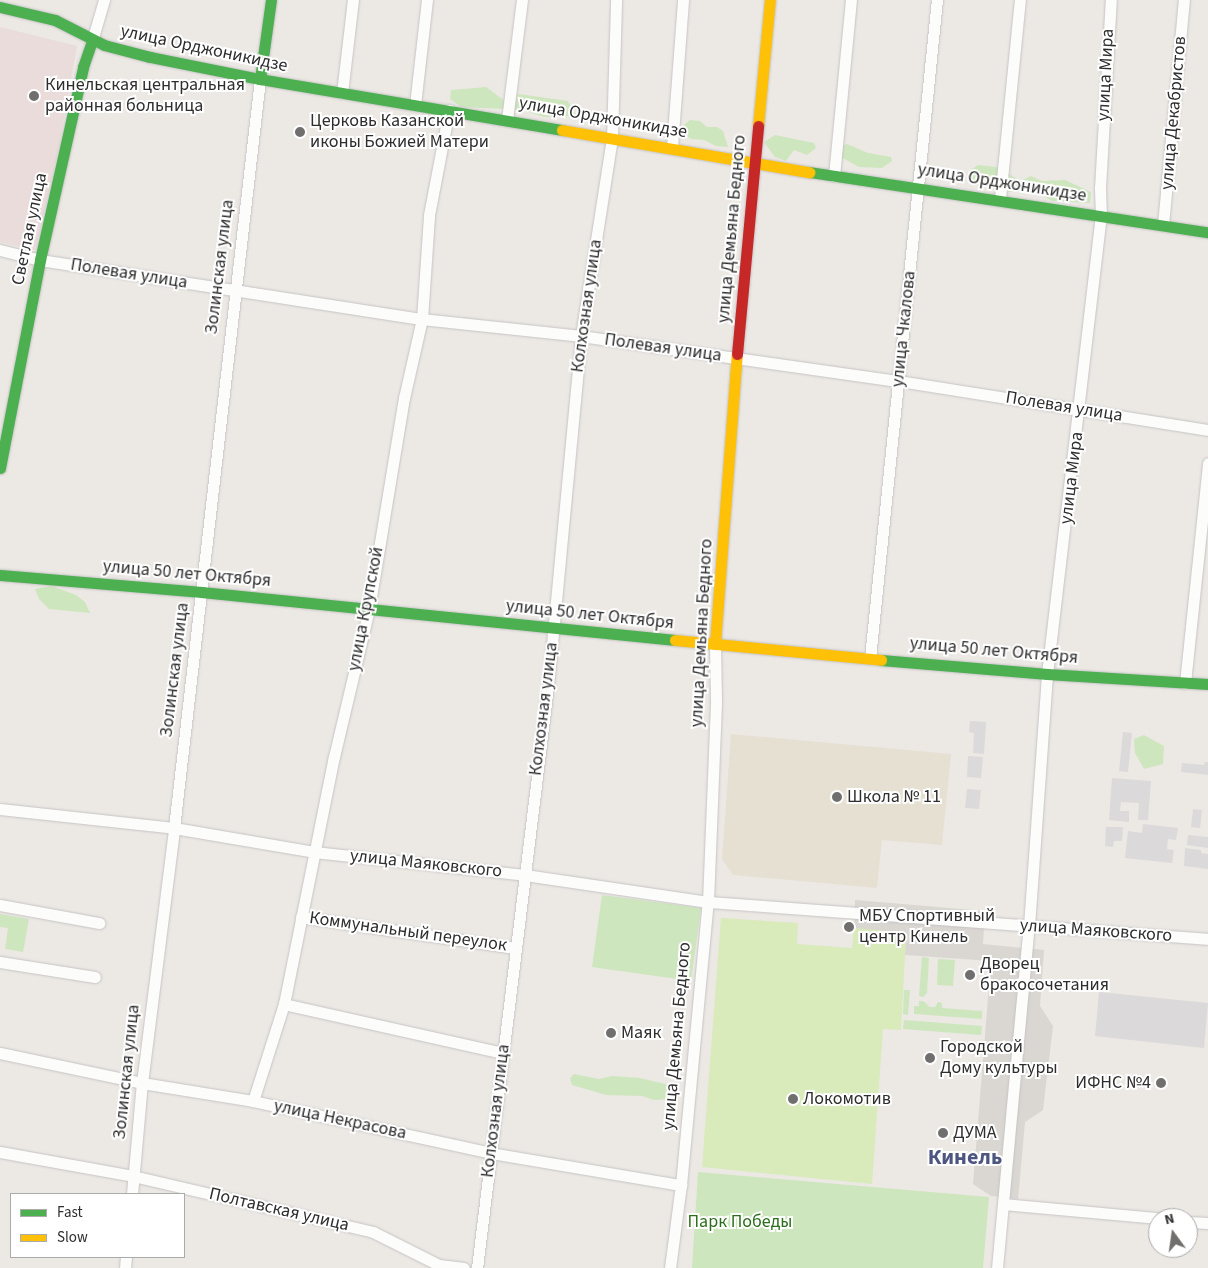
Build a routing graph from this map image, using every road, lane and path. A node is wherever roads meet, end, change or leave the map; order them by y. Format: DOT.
graph roads {
  1 [pos="104,0"];
  2 [pos="271,0"];
  3 [pos="354,0"];
  4 [pos="427,0"];
  5 [pos="522,0"];
  6 [pos="616,0"];
  7 [pos="683,0"];
  8 [pos="770,0"];
  9 [pos="851,0"];
  10 [pos="937,0"];
  11 [pos="1020,0"];
  12 [pos="1111,0"];
  13 [pos="1184,0"];
  14 [pos="17,5"];
  15 [pos="0,7"];
  16 [pos="92,41"];
  17 [pos="260,79"];
  18 [pos="342,94"];
  19 [pos="415,105"];
  20 [pos="449,110"];
  21 [pos="507,120"];
  22 [pos="612,138"];
  23 [pos="672,147"];
  24 [pos="756,163"];
  25 [pos="834,176"];
  26 [pos="918,188"];
  27 [pos="1000,199"];
  28 [pos="1102,217"];
  29 [pos="1163,225"];
  30 [pos="1208,232"];
  31 [pos="0,250"];
  32 [pos="40,260"];
  33 [pos="235,290"];
  34 [pos="422,319"];
  35 [pos="581,336"];
  36 [pos="738,359"];
  37 [pos="900,381"];
  38 [pos="1080,409"];
  39 [pos="1208,430"];
  40 [pos="1208,463"];
  41 [pos="0,468"];
  42 [pos="0,575"];
  43 [pos="202,592"];
  44 [pos="368,609"];
  45 [pos="553,629"];
  46 [pos="715,644"];
  47 [pos="870,658"];
  48 [pos="1047,674"];
  49 [pos="1185,682"];
  50 [pos="1208,684"];
  51 [pos="0,809"];
  52 [pos="174,828"];
  53 [pos="314,852"];
  54 [pos="525,875"];
  55 [pos="708,902"];
  56 [pos="0,905"];
  57 [pos="301,916"];
  58 [pos="99,923"];
  59 [pos="1028,926"];
  60 [pos="1208,939"];
  61 [pos="516,948"];
  62 [pos="0,962"];
  63 [pos="95,978"];
  64 [pos="284,1004"];
  65 [pos="0,1053"];
  66 [pos="503,1053"];
  67 [pos="142,1083"];
  68 [pos="253,1101"];
  69 [pos="0,1152"];
  70 [pos="491,1153"];
  71 [pos="133,1176"];
  72 [pos="681,1185"];
  73 [pos="132,1193"];
  74 [pos="1003,1200"];
  75 [pos="1148,1217"];
  76 [pos="464,1268"];
  77 [pos="477,1268"];
  78 [pos="670,1268"];
  79 [pos="997,1268"];
  1 -- 16 [label="street, Светлая улица"];
  2 -- 17 [label="main road, Золинская улица"];
  3 -- 18 [label="street"];
  4 -- 19 [label="street"];
  5 -- 21 [label="street"];
  6 -- 22 [label="street, Колхозная улица"];
  7 -- 23 [label="street"];
  8 -- 24 [label="main road, улица Демьяна Бедного"];
  9 -- 25 [label="street"];
  10 -- 26 [label="street, улица Чкалова"];
  11 -- 27 [label="street"];
  12 -- 28 [label="street, улица Мира"];
  13 -- 29 [label="street, улица Декабристов"];
  14 -- 15 [label="main road, улица Орджоникидзе"];
  14 -- 16 [label="main road, улица Орджоникидзе"];
  16 -- 17 [label="main road, улица Орджоникидзе"];
  16 -- 32 [label="main road, Светлая улица"];
  17 -- 18 [label="main road, улица Орджоникидзе"];
  17 -- 33 [label="street, Золинская улица"];
  18 -- 19 [label="main road, улица Орджоникидзе"];
  19 -- 20 [label="main road, улица Орджоникидзе"];
  20 -- 21 [label="main road, улица Орджоникидзе"];
  20 -- 34 [label="street, улица Крупской"];
  21 -- 22 [label="main road, улица Орджоникидзе"];
  22 -- 23 [label="main road, улица Орджоникидзе"];
  22 -- 35 [label="street, Колхозная улица"];
  23 -- 24 [label="main road, улица Орджоникидзе"];
  24 -- 25 [label="main road, улица Орджоникидзе"];
  24 -- 36 [label="main road, улица Демьяна Бедного"];
  25 -- 26 [label="main road, улица Орджоникидзе"];
  26 -- 27 [label="main road, улица Орджоникидзе"];
  26 -- 37 [label="street, улица Чкалова"];
  27 -- 28 [label="main road, улица Орджоникидзе"];
  28 -- 29 [label="main road, улица Орджоникидзе"];
  28 -- 38 [label="street, улица Мира"];
  29 -- 30 [label="main road, улица Орджоникидзе"];
  31 -- 32 [label="street, Полевая улица"];
  32 -- 33 [label="street, Полевая улица"];
  32 -- 41 [label="main road, Светлая улица"];
  33 -- 34 [label="street, Полевая улица"];
  33 -- 43 [label="street, Золинская улица"];
  34 -- 35 [label="street, Полевая улица"];
  34 -- 44 [label="street, улица Крупской"];
  35 -- 36 [label="street, Полевая улица"];
  35 -- 45 [label="street, Колхозная улица"];
  36 -- 37 [label="street, Полевая улица"];
  36 -- 46 [label="main road, улица Демьяна Бедного"];
  37 -- 38 [label="street, Полевая улица"];
  37 -- 47 [label="street, улица Чкалова"];
  38 -- 39 [label="street, Полевая улица"];
  38 -- 48 [label="street, улица Мира"];
  40 -- 49 [label="street"];
  42 -- 43 [label="main road, улица 50 лет Октября"];
  43 -- 44 [label="main road, улица 50 лет Октября"];
  43 -- 52 [label="street, Золинская улица"];
  44 -- 45 [label="main road, улица 50 лет Октября"];
  44 -- 53 [label="street, улица Крупской"];
  45 -- 46 [label="main road, улица 50 лет Октября"];
  45 -- 54 [label="street, Колхозная улица"];
  46 -- 47 [label="main road, улица 50 лет Октября"];
  46 -- 55 [label="street, улица Демьяна Бедного"];
  47 -- 48 [label="main road, улица 50 лет Октября"];
  48 -- 49 [label="main road, улица 50 лет Октября"];
  48 -- 59 [label="street, улица Мира"];
  49 -- 50 [label="main road, улица 50 лет Октября"];
  51 -- 52 [label="street, улица Маяковского"];
  52 -- 53 [label="street, улица Маяковского"];
  52 -- 67 [label="street, Золинская улица"];
  53 -- 54 [label="street, улица Маяковского"];
  53 -- 57 [label="street, улица Крупской"];
  54 -- 55 [label="street, улица Маяковского"];
  54 -- 61 [label="street, Колхозная улица"];
  55 -- 59 [label="street, улица Маяковского"];
  55 -- 72 [label="street, улица Демьяна Бедного"];
  56 -- 58 [label="street"];
  57 -- 61 [label="street, Коммунальный переулок"];
  57 -- 64 [label="street, улица Крупской"];
  59 -- 60 [label="street, улица Маяковского"];
  59 -- 74 [label="street, улица Мира"];
  61 -- 66 [label="street, Колхозная улица"];
  62 -- 63 [label="street"];
  64 -- 66 [label="street"];
  64 -- 68 [label="street, улица Крупской"];
  65 -- 67 [label="street, улица Некрасова"];
  66 -- 70 [label="street, Колхозная улица"];
  67 -- 68 [label="street, улица Некрасова"];
  67 -- 71 [label="street, Золинская улица"];
  68 -- 70 [label="street, улица Некрасова"];
  69 -- 71 [label="street, Полтавская улица"];
  70 -- 72 [label="street, улица Некрасова"];
  70 -- 77 [label="street, Колхозная улица"];
  71 -- 73 [label="street, Золинская улица"];
  71 -- 76 [label="street, Полтавская улица"];
  72 -- 78 [label="street, улица Демьяна Бедного"];
  74 -- 75 [label="street"];
  74 -- 79 [label="street"];
}
